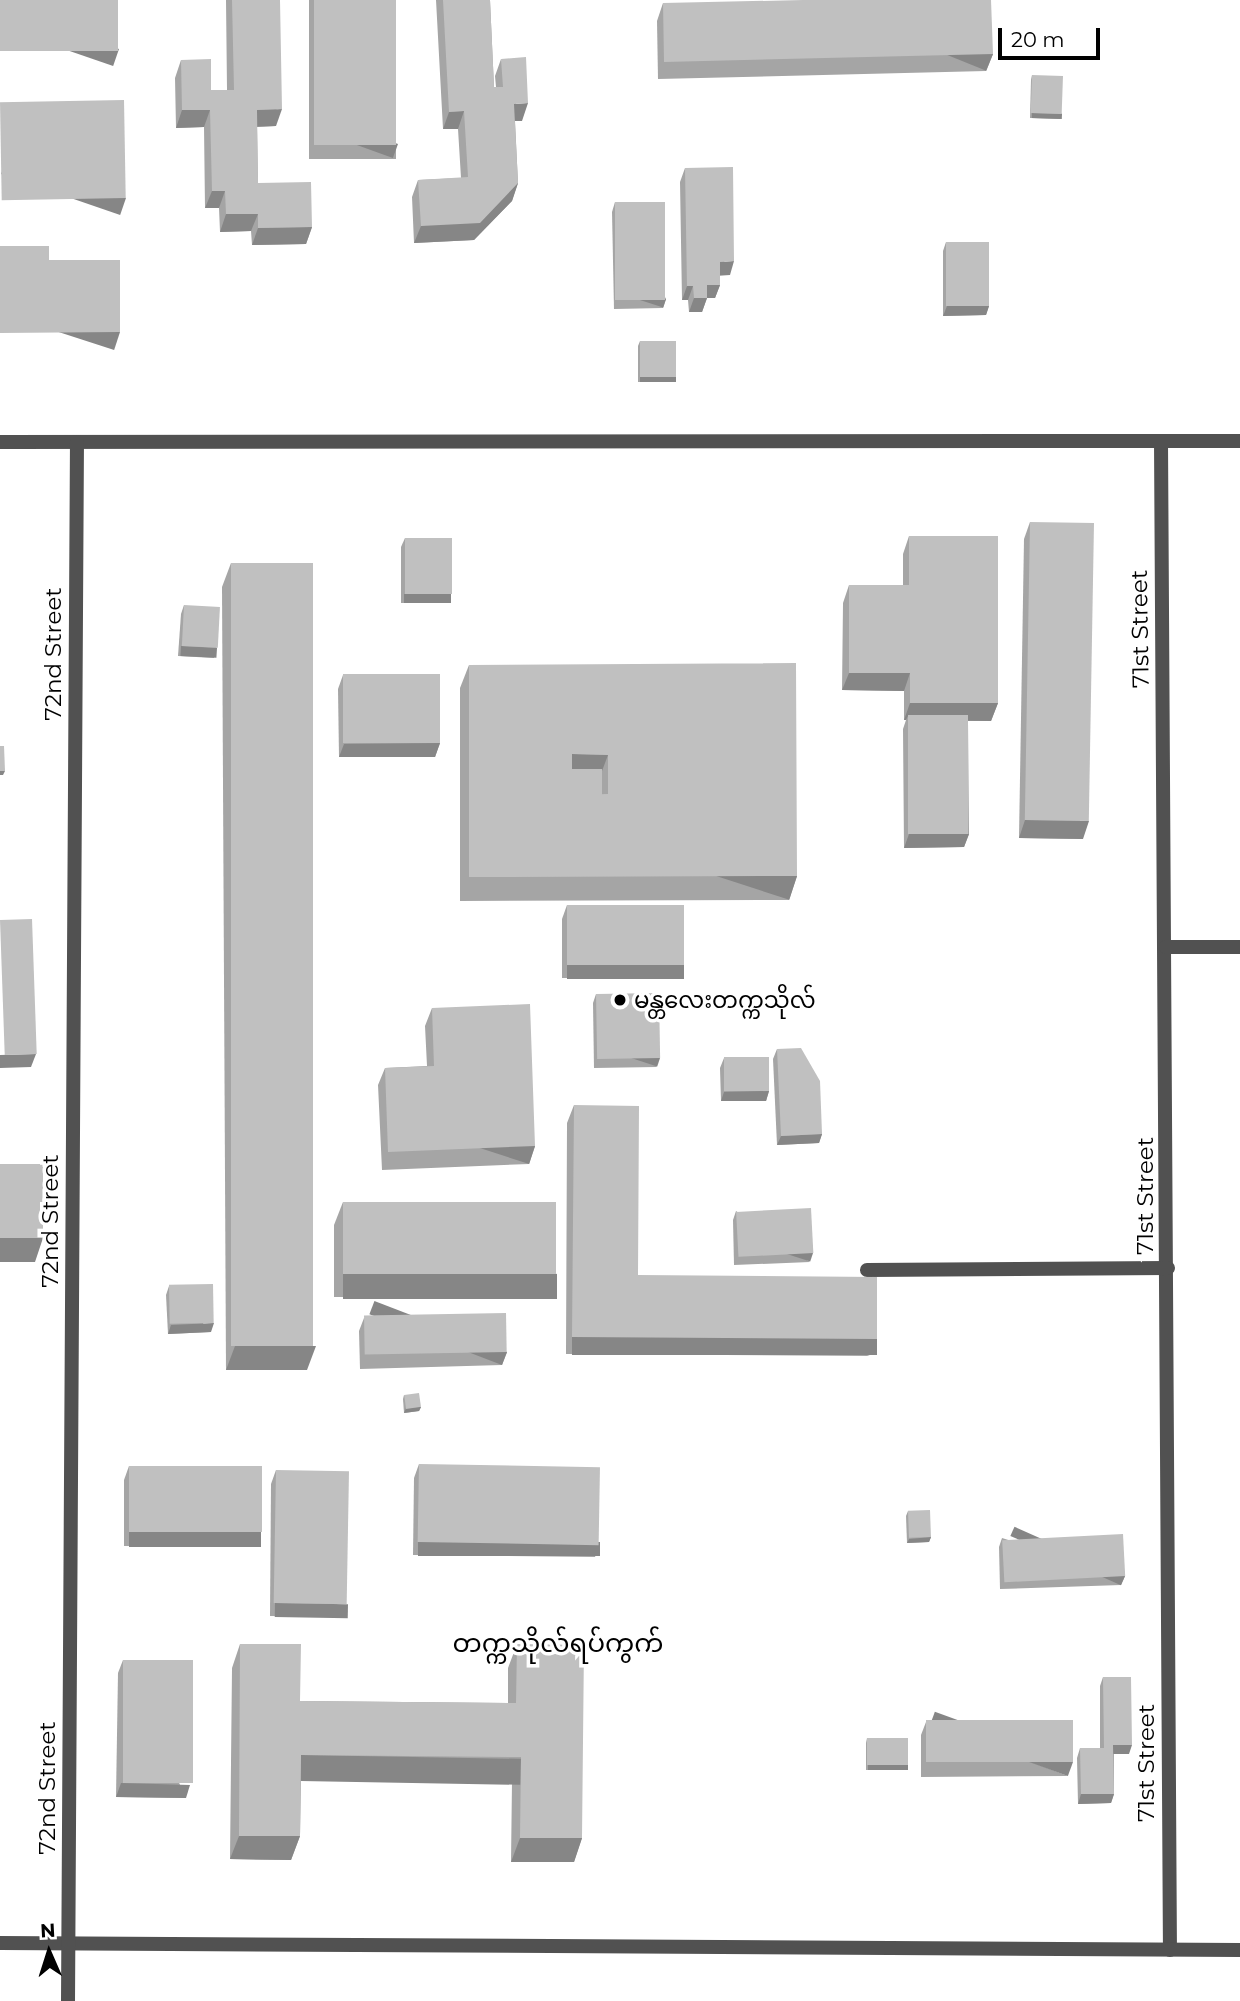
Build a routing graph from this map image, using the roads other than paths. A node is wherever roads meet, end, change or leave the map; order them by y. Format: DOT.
graph roads {
  1 [pos="1161,441"];
  2 [pos="1240,441"];
  3 [pos="0,442"];
  4 [pos="77,442"];
  5 [pos="1167,947"];
  6 [pos="1240,947"];
  7 [pos="1167,1269"];
  8 [pos="867,1270"];
  9 [pos="0,1943"];
  10 [pos="68,1943"];
  11 [pos="1170,1950"];
  12 [pos="1240,1950"];
  13 [pos="68,2001"];
  1 -- 2 [label="lane"];
  1 -- 4 [label="lane"];
  1 -- 5 [label="lane, 71st Street"];
  3 -- 4 [label="lane"];
  4 -- 10 [label="lane, 72nd Street"];
  5 -- 6 [label="lane"];
  5 -- 7 [label="lane, 71st Street"];
  7 -- 8 [label="lane"];
  7 -- 11 [label="lane, 71st Street"];
  9 -- 10 [label="lane"];
  10 -- 11 [label="lane"];
  10 -- 13 [label="lane, 72nd Street"];
  11 -- 12 [label="lane"];
}
